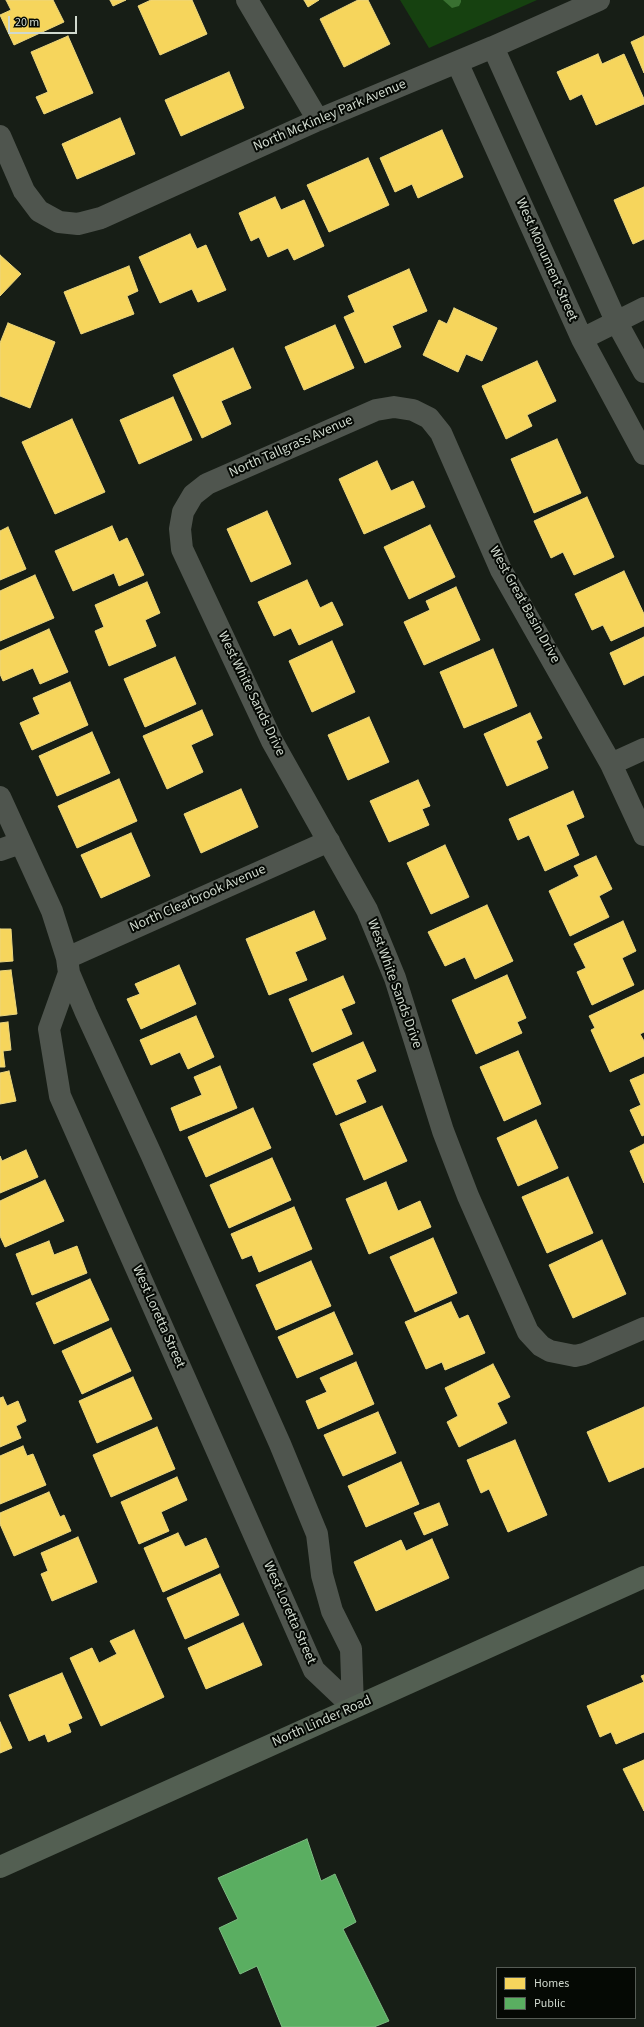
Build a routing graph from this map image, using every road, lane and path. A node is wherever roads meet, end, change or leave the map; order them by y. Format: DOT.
graph roads {
  1 [pos="247,0"];
  2 [pos="599,0"];
  3 [pos="493,47"];
  4 [pos="457,62"];
  5 [pos="318,120"];
  6 [pos="0,136"];
  7 [pos="644,308"];
  8 [pos="616,321"];
  9 [pos="582,339"];
  10 [pos="644,372"];
  11 [pos="413,410"];
  12 [pos="644,454"];
  13 [pos="183,512"];
  14 [pos="644,749"];
  15 [pos="611,764"];
  16 [pos="0,796"];
  17 [pos="644,835"];
  18 [pos="329,840"];
  19 [pos="20,842"];
  20 [pos="0,850"];
  21 [pos="68,966"];
  22 [pos="644,1328"];
  23 [pos="644,1577"];
  24 [pos="353,1708"];
  25 [pos="0,1867"];
  1 -- 5 [label="street"];
  2 -- 3 [label="street, North McKinley Park Avenue"];
  3 -- 4 [label="street, North McKinley Park Avenue"];
  3 -- 8 [label="street"];
  4 -- 5 [label="street, North McKinley Park Avenue"];
  4 -- 9 [label="street, West Monument Street"];
  5 -- 6 [label="street, North McKinley Park Avenue"];
  7 -- 8 [label="street"];
  8 -- 9 [label="street"];
  8 -- 10 [label="street"];
  9 -- 12 [label="street, West Monument Street"];
  11 -- 13 [label="street, North Tallgrass Avenue"];
  11 -- 15 [label="street, West Great Basin Drive"];
  13 -- 18 [label="street, West White Sands Drive"];
  14 -- 15 [label="street"];
  15 -- 17 [label="street, West Great Basin Drive"];
  16 -- 19 [label="street"];
  18 -- 21 [label="street, North Clearbrook Avenue"];
  18 -- 22 [label="street, West White Sands Drive"];
  19 -- 20 [label="street"];
  19 -- 21 [label="street"];
  21 -- 24 [label="street"];
  21 -- 24 [label="street, West Loretta Street"];
  23 -- 24 [label="main road, North Linder Road"];
  24 -- 25 [label="main road, North Linder Road"];
}
